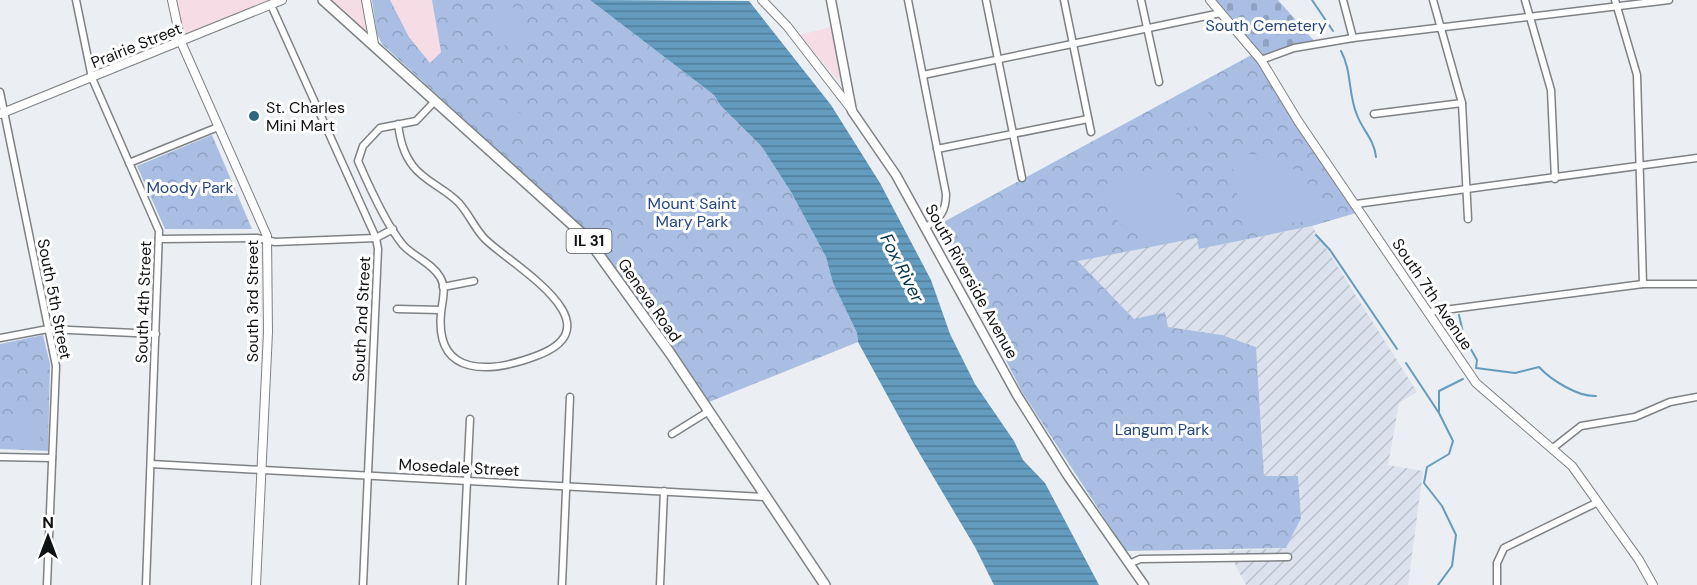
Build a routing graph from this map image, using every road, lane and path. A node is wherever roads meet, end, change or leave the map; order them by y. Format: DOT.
graph roads {
  1 [pos="76,0"];
  2 [pos="172,0"];
  3 [pos="282,0"];
  4 [pos="324,0"];
  5 [pos="366,0"];
  6 [pos="762,0"];
  7 [pos="831,0"];
  8 [pos="908,0"];
  9 [pos="986,0"];
  10 [pos="1064,0"];
  11 [pos="1141,0"];
  12 [pos="1210,0"];
  13 [pos="1343,0"];
  14 [pos="1433,0"];
  15 [pos="1525,0"];
  16 [pos="1669,0"];
  17 [pos="1616,3"];
  18 [pos="272,5"];
  19 [pos="1221,14"];
  20 [pos="1529,16"];
  21 [pos="1441,27"];
  22 [pos="1147,30"];
  23 [pos="1353,38"];
  24 [pos="181,42"];
  25 [pos="374,44"];
  26 [pos="1073,45"];
  27 [pos="998,60"];
  28 [pos="1261,60"];
  29 [pos="922,75"];
  30 [pos="92,78"];
  31 [pos="1159,82"];
  32 [pos="0,92"];
  33 [pos="435,101"];
  34 [pos="1462,103"];
  35 [pos="852,111"];
  36 [pos="2,113"];
  37 [pos="1374,114"];
  38 [pos="1088,119"];
  39 [pos="398,124"];
  40 [pos="218,127"];
  41 [pos="1091,132"];
  42 [pos="1013,134"];
  43 [pos="938,149"];
  44 [pos="1697,158"];
  45 [pos="129,163"];
  46 [pos="1639,166"];
  47 [pos="1022,178"];
  48 [pos="1555,178"];
  49 [pos="1466,190"];
  50 [pos="1356,204"];
  51 [pos="1468,219"];
  52 [pos="926,227"];
  53 [pos="393,229"];
  54 [pos="376,238"];
  55 [pos="159,239"];
  56 [pos="267,240"];
  57 [pos="474,281"];
  58 [pos="1643,284"];
  59 [pos="1697,284"];
  60 [pos="443,286"];
  61 [pos="397,309"];
  62 [pos="441,310"];
  63 [pos="1429,312"];
  64 [pos="48,329"];
  65 [pos="156,334"];
  66 [pos="0,339"];
  67 [pos="570,397"];
  68 [pos="1697,397"];
  69 [pos="709,411"];
  70 [pos="470,419"];
  71 [pos="672,434"];
  72 [pos="1552,448"];
  73 [pos="0,457"];
  74 [pos="52,458"];
  75 [pos="151,464"];
  76 [pos="261,470"];
  77 [pos="366,474"];
  78 [pos="466,481"];
  79 [pos="566,486"];
  80 [pos="664,491"];
  81 [pos="766,497"];
  82 [pos="1598,502"];
  83 [pos="1288,557"];
  84 [pos="1129,564"];
  85 [pos="47,585"];
  86 [pos="146,585"];
  87 [pos="256,585"];
  88 [pos="363,585"];
  89 [pos="462,585"];
  90 [pos="562,585"];
  91 [pos="660,585"];
  92 [pos="825,585"];
  93 [pos="1144,585"];
  94 [pos="1497,585"];
  95 [pos="1653,585"];
  1 -- 30 [label="street, South 4th Street"];
  2 -- 24 [label="street, South 3rd Street"];
  3 -- 18 [label="street, Prairie Street"];
  4 -- 25 [label="main road, Geneva Road / IL 31"];
  5 -- 25 [label="street"];
  6 -- 35 [label="street, South Riverside Avenue"];
  7 -- 35 [label="main road"];
  8 -- 29 [label="street"];
  9 -- 27 [label="street"];
  10 -- 26 [label="street"];
  11 -- 22 [label="street"];
  12 -- 19 [label="street, South 7th Avenue"];
  13 -- 23 [label="street"];
  14 -- 21 [label="street"];
  15 -- 20 [label="street"];
  16 -- 17 [label="street"];
  17 -- 20 [label="street"];
  17 -- 46 [label="street"];
  18 -- 24 [label="street, Prairie Street"];
  18 -- 54 [label="street, South 2nd Street"];
  19 -- 22 [label="street"];
  19 -- 28 [label="street, South 7th Avenue"];
  20 -- 21 [label="street"];
  20 -- 48 [label="street"];
  21 -- 23 [label="street"];
  21 -- 34 [label="street"];
  22 -- 26 [label="street"];
  22 -- 31 [label="street"];
  23 -- 28 [label="street"];
  24 -- 30 [label="street, Prairie Street"];
  24 -- 40 [label="street, South 3rd Street"];
  25 -- 33 [label="main road, Geneva Road / IL 31"];
  26 -- 27 [label="street"];
  26 -- 38 [label="street"];
  27 -- 29 [label="street"];
  27 -- 42 [label="street"];
  28 -- 50 [label="street, South 7th Avenue"];
  29 -- 43 [label="street"];
  30 -- 36 [label="street, Prairie Street"];
  30 -- 45 [label="street, South 4th Street"];
  32 -- 36 [label="street, South 5th Street"];
  33 -- 39 [label="street"];
  33 -- 69 [label="main road, Geneva Road / IL 31"];
  34 -- 37 [label="street"];
  34 -- 49 [label="street"];
  35 -- 52 [label="main road, South Riverside Avenue"];
  36 -- 64 [label="street, South 5th Street"];
  38 -- 41 [label="street"];
  38 -- 42 [label="street"];
  39 -- 53 [label="street"];
  39 -- 62 [label="street"];
  40 -- 45 [label="street"];
  40 -- 56 [label="street, South 3rd Street"];
  42 -- 43 [label="street"];
  42 -- 47 [label="street"];
  43 -- 52 [label="street"];
  44 -- 46 [label="street"];
  45 -- 55 [label="street, South 4th Street"];
  46 -- 48 [label="street"];
  46 -- 58 [label="street"];
  48 -- 49 [label="street"];
  49 -- 50 [label="street"];
  49 -- 51 [label="street"];
  50 -- 63 [label="street, South 7th Avenue"];
  52 -- 84 [label="main road, South Riverside Avenue"];
  53 -- 54 [label="street"];
  53 -- 60 [label="street"];
  54 -- 56 [label="street"];
  54 -- 77 [label="street, South 2nd Street"];
  55 -- 56 [label="street"];
  55 -- 65 [label="street, South 4th Street"];
  56 -- 76 [label="street, South 3rd Street"];
  57 -- 60 [label="street"];
  58 -- 59 [label="street"];
  58 -- 63 [label="street"];
  60 -- 62 [label="street"];
  61 -- 62 [label="street"];
  63 -- 72 [label="street, South 7th Avenue"];
  64 -- 65 [label="street"];
  64 -- 66 [label="street"];
  64 -- 74 [label="street, South 5th Street"];
  65 -- 75 [label="street, South 4th Street"];
  67 -- 79 [label="street"];
  68 -- 72 [label="street"];
  69 -- 71 [label="street"];
  69 -- 81 [label="main road, Geneva Road / IL 31"];
  70 -- 78 [label="street"];
  72 -- 82 [label="street, South 7th Avenue"];
  73 -- 74 [label="street"];
  74 -- 85 [label="street, South 5th Street"];
  75 -- 76 [label="street, Mosedale Street"];
  75 -- 86 [label="street, South 4th Street"];
  76 -- 77 [label="street, Mosedale Street"];
  76 -- 87 [label="street, South 3rd Street"];
  77 -- 78 [label="street, Mosedale Street"];
  77 -- 88 [label="street, South 2nd Street"];
  78 -- 79 [label="street, Mosedale Street"];
  78 -- 89 [label="street"];
  79 -- 80 [label="street, Mosedale Street"];
  79 -- 90 [label="street"];
  80 -- 81 [label="street, Mosedale Street"];
  80 -- 91 [label="street"];
  81 -- 92 [label="main road, Geneva Road / IL 31"];
  82 -- 94 [label="street"];
  82 -- 95 [label="street, South 7th Avenue"];
  83 -- 84 [label="street"];
  84 -- 93 [label="main road, South Riverside Avenue"];
}
